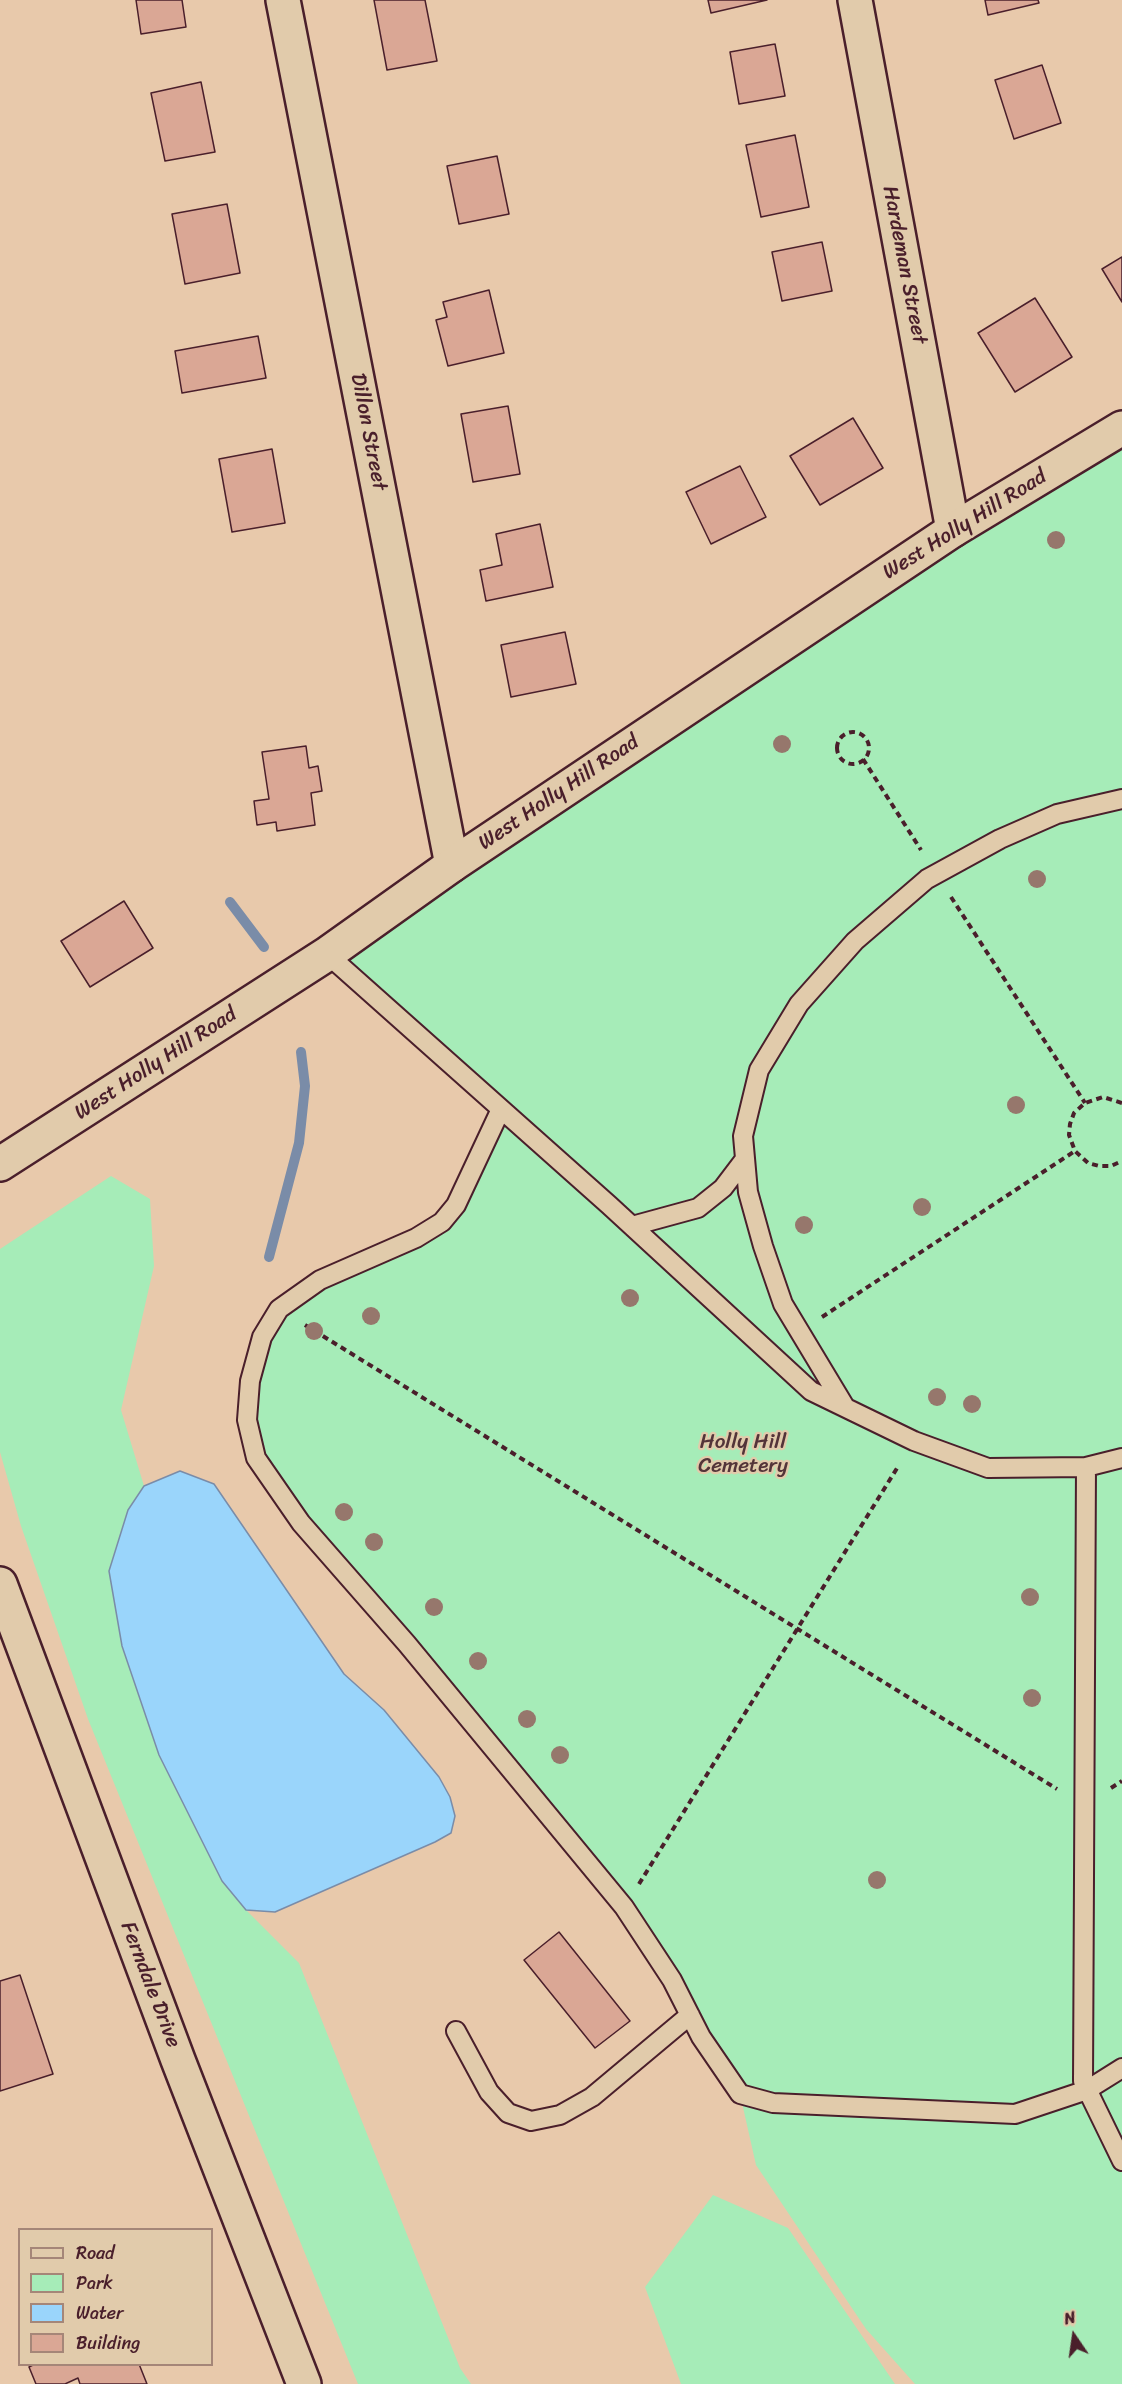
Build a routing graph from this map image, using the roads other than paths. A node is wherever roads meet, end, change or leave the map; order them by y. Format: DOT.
graph roads {
  1 [pos="283,0"];
  2 [pos="855,0"];
  3 [pos="1122,428"];
  4 [pos="953,530"];
  5 [pos="1122,790"];
  6 [pos="1114,801"];
  7 [pos="452,865"];
  8 [pos="327,954"];
  9 [pos="501,1109"];
  10 [pos="745,1159"];
  11 [pos="0,1164"];
  12 [pos="632,1226"];
  13 [pos="845,1407"];
  14 [pos="1122,1458"];
  15 [pos="1086,1467"];
  16 [pos="0,1584"];
  17 [pos="690,2015"];
  18 [pos="456,2031"];
  19 [pos="1122,2068"];
  20 [pos="1087,2090"];
  21 [pos="1122,2162"];
  22 [pos="304,2384"];
  1 -- 7 [label="street, Dillon Street"];
  2 -- 4 [label="street, Hardeman Street"];
  3 -- 4 [label="street, West Holly Hill Road"];
  4 -- 7 [label="street, West Holly Hill Road"];
  5 -- 6 [label="lane"];
  6 -- 10 [label="lane"];
  7 -- 8 [label="street, West Holly Hill Road"];
  8 -- 9 [label="lane"];
  8 -- 11 [label="street, West Holly Hill Road"];
  9 -- 12 [label="lane"];
  9 -- 17 [label="lane"];
  10 -- 12 [label="lane"];
  10 -- 13 [label="lane"];
  12 -- 13 [label="lane"];
  13 -- 15 [label="lane"];
  14 -- 15 [label="lane"];
  15 -- 20 [label="lane"];
  16 -- 22 [label="street, Ferndale Drive"];
  17 -- 18 [label="lane"];
  17 -- 20 [label="lane"];
  19 -- 20 [label="lane"];
  20 -- 21 [label="lane"];
}
